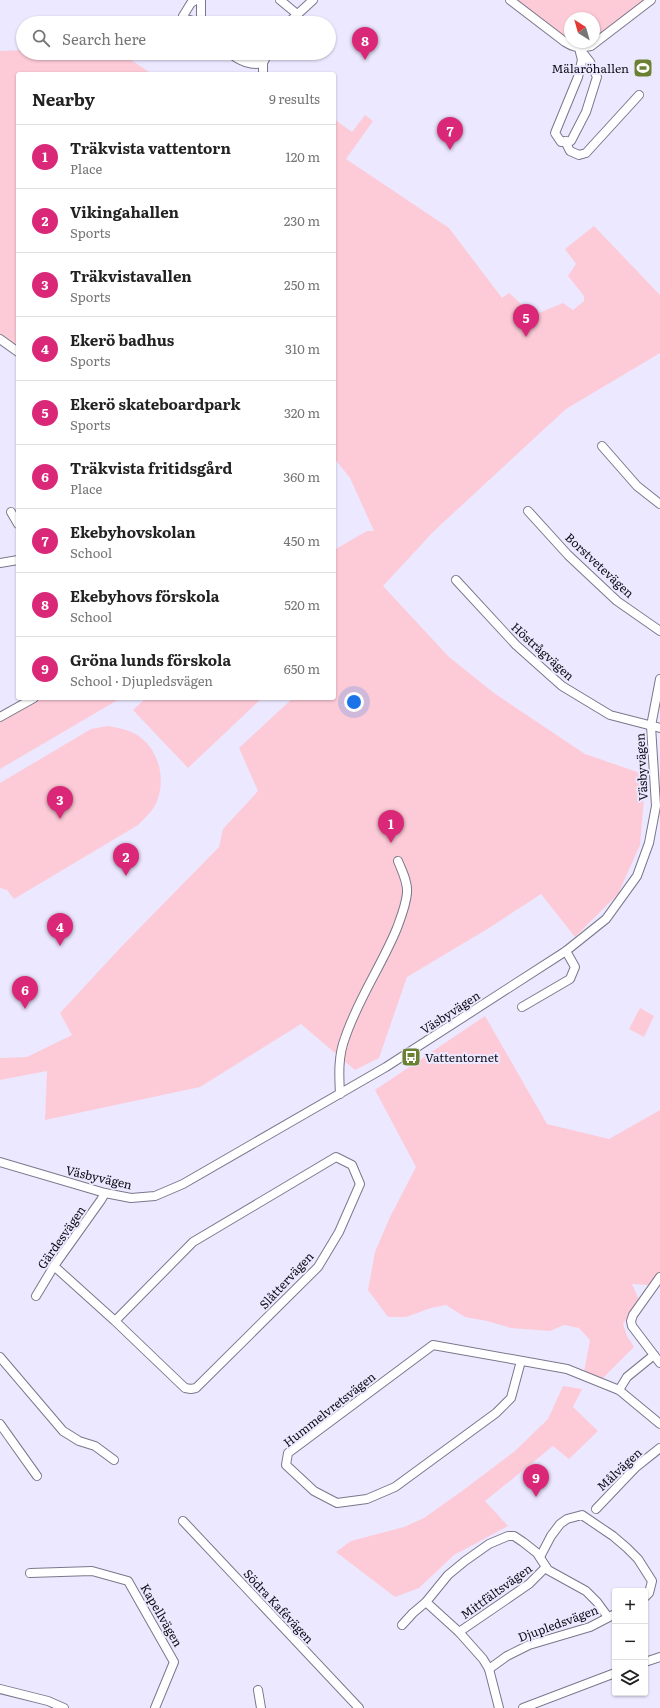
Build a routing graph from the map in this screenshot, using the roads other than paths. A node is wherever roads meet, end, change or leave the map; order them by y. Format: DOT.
graph roads {
  1 [pos="196,0"];
  2 [pos="201,0"];
  3 [pos="280,0"];
  4 [pos="313,0"];
  5 [pos="510,0"];
  6 [pos="650,0"];
  7 [pos="297,14"];
  8 [pos="182,16"];
  9 [pos="201,16"];
  10 [pos="600,39"];
  11 [pos="564,41"];
  12 [pos="580,48"];
  13 [pos="242,60"];
  14 [pos="264,60"];
  15 [pos="263,63"];
  16 [pos="263,72"];
  17 [pos="639,95"];
  18 [pos="565,141"];
  19 [pos="0,339"];
  20 [pos="16,351"];
  21 [pos="602,446"];
  22 [pos="660,504"];
  23 [pos="528,511"];
  24 [pos="11,512"];
  25 [pos="16,521"];
  26 [pos="16,560"];
  27 [pos="0,563"];
  28 [pos="456,580"];
  29 [pos="660,631"];
  30 [pos="660,679"];
  31 [pos="30,700"];
  32 [pos="0,717"];
  33 [pos="651,726"];
  34 [pos="660,728"];
  35 [pos="398,861"];
  36 [pos="566,951"];
  37 [pos="522,1007"];
  38 [pos="340,1094"];
  39 [pos="0,1162"];
  40 [pos="105,1193"];
  41 [pos="54,1266"];
  42 [pos="660,1278"];
  43 [pos="36,1296"];
  44 [pos="115,1321"];
  45 [pos="658,1358"];
  46 [pos="0,1360"];
  47 [pos="521,1361"];
  48 [pos="619,1390"];
  49 [pos="0,1424"];
  50 [pos="660,1424"];
  51 [pos="660,1448"];
  52 [pos="114,1460"];
  53 [pos="37,1476"];
  54 [pos="596,1509"];
  55 [pos="183,1520"];
  56 [pos="540,1557"];
  57 [pos="546,1567"];
  58 [pos="30,1573"];
  59 [pos="648,1594"];
  60 [pos="426,1602"];
  61 [pos="612,1616"];
  62 [pos="402,1625"];
  63 [pos="459,1632"];
  64 [pos="660,1656"];
  65 [pos="648,1661"];
  66 [pos="490,1669"];
  67 [pos="612,1675"];
  68 [pos="0,1689"];
  69 [pos="258,1690"];
  70 [pos="47,1705"];
  71 [pos="64,1708"];
  72 [pos="155,1708"];
  73 [pos="261,1708"];
  74 [pos="359,1708"];
  75 [pos="499,1708"];
  76 [pos="524,1708"];
  1 -- 8 [label="street"];
  2 -- 9 [label="street"];
  3 -- 7 [label="street"];
  4 -- 7 [label="street"];
  5 -- 11 [label="street"];
  6 -- 10 [label="street"];
  12 -- 18 [label="street"];
  12 -- 18 [label="street"];
  13 -- 15 [label="street"];
  14 -- 15 [label="street"];
  15 -- 16 [label="street"];
  17 -- 18 [label="street"];
  19 -- 20 [label="street"];
  21 -- 22 [label="street"];
  23 -- 29 [label="street, Borstvetevägen"];
  24 -- 25 [label="street"];
  26 -- 27 [label="street"];
  28 -- 33 [label="street, Höstrågvägen"];
  30 -- 33 [label="street, Väsbyvägen"];
  31 -- 32 [label="street"];
  33 -- 34 [label="street, Höstrågvägen"];
  33 -- 36 [label="street, Väsbyvägen"];
  35 -- 38 [label="street"];
  36 -- 37 [label="street"];
  36 -- 38 [label="street, Väsbyvägen"];
  38 -- 40 [label="street, Väsbyvägen"];
  39 -- 40 [label="street, Väsbyvägen"];
  40 -- 41 [label="street, Gärdesvägen"];
  41 -- 43 [label="street, Gärdesvägen"];
  41 -- 44 [label="street, Slåttervägen"];
  42 -- 45 [label="street"];
  44 -- 44 [label="street, Slåttervägen"];
  45 -- 48 [label="street"];
  46 -- 52 [label="street"];
  47 -- 47 [label="street, Hummelvretsvägen"];
  47 -- 48 [label="street, Hummelvretsvägen"];
  48 -- 50 [label="street, Hummelvretsvägen"];
  49 -- 53 [label="street"];
  51 -- 54 [label="street, Målvägen"];
  55 -- 74 [label="street, Södra Kafévägen"];
  56 -- 57 [label="street"];
  56 -- 59 [label="street"];
  56 -- 60 [label="street"];
  57 -- 61 [label="street"];
  57 -- 63 [label="street, Mittfältsvägen"];
  58 -- 72 [label="street, Kapellvägen"];
  60 -- 62 [label="street"];
  60 -- 63 [label="street"];
  61 -- 66 [label="street, Djupledsvägen"];
  63 -- 66 [label="street"];
  64 -- 65 [label="street"];
  66 -- 75 [label="street"];
  67 -- 76 [label="street"];
  68 -- 70 [label="street"];
  69 -- 73 [label="street"];
  70 -- 71 [label="street"];
}
